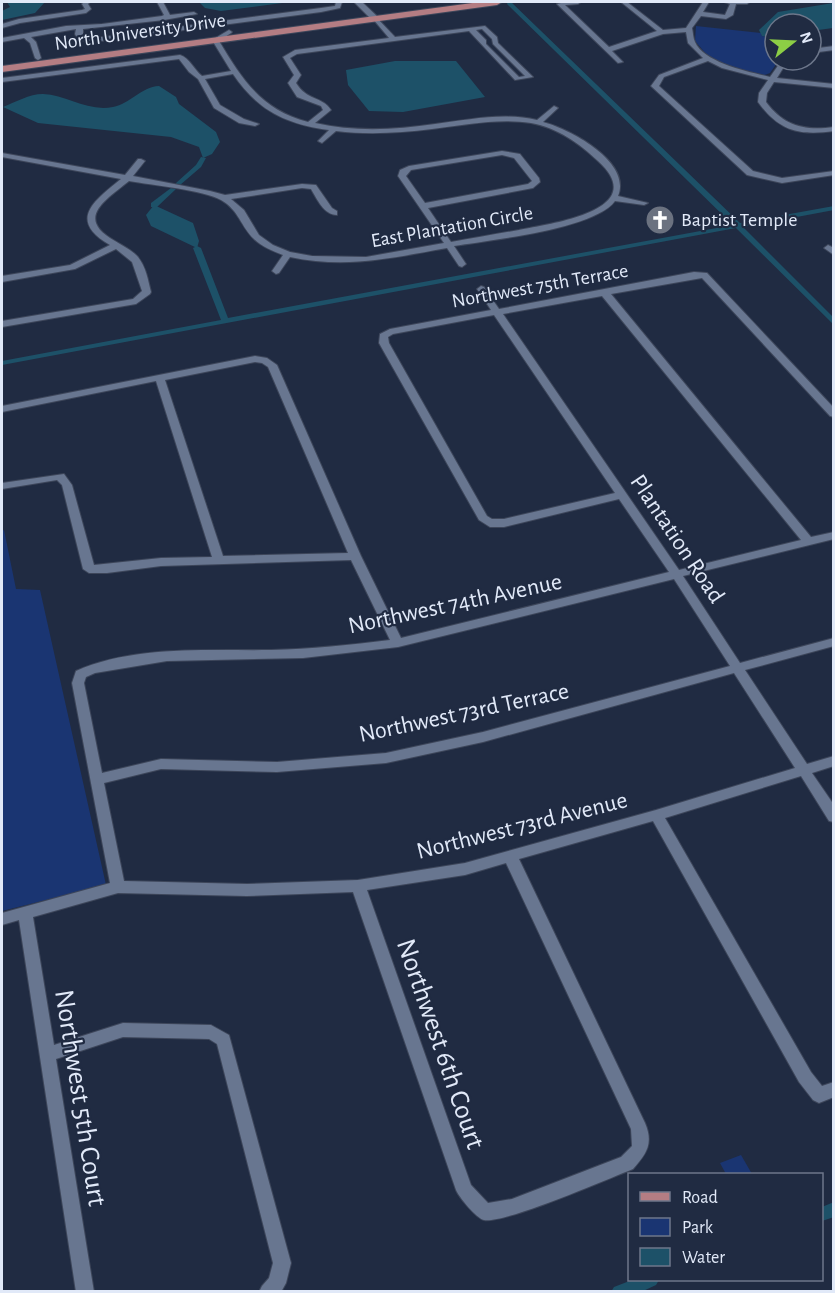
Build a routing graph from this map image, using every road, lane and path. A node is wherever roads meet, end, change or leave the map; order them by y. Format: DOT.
graph roads {
  1 [pos="87,2"];
  2 [pos="159,2"];
  3 [pos="339,2"];
  4 [pos="358,2"];
  5 [pos="370,2"];
  6 [pos="458,2"];
  7 [pos="497,2"];
  8 [pos="578,2"];
  9 [pos="624,2"];
  10 [pos="706,2"];
  11 [pos="730,2"];
  12 [pos="747,2"];
  13 [pos="194,14"];
  14 [pos="701,14"];
  15 [pos="377,15"];
  16 [pos="166,17"];
  17 [pos="2,26"];
  18 [pos="80,27"];
  19 [pos="472,30"];
  20 [pos="689,30"];
  21 [pos="229,32"];
  22 [pos="662,32"];
  23 [pos="23,36"];
  24 [pos="398,39"];
  25 [pos="2,40"];
  26 [pos="215,40"];
  27 [pos="608,50"];
  28 [pos="33,53"];
  29 [pos="709,58"];
  30 [pos="620,62"];
  31 [pos="2,63"];
  32 [pos="21,67"];
  33 [pos="2,69"];
  34 [pos="235,72"];
  35 [pos="777,72"];
  36 [pos="201,78"];
  37 [pos="2,80"];
  38 [pos="772,80"];
  39 [pos="834,86"];
  40 [pos="554,108"];
  41 [pos="539,122"];
  42 [pos="255,124"];
  43 [pos="310,124"];
  44 [pos="335,128"];
  45 [pos="834,129"];
  46 [pos="322,141"];
  47 [pos="52,152"];
  48 [pos="3,157"];
  49 [pos="141,161"];
  50 [pos="42,162"];
  51 [pos="834,173"];
  52 [pos="127,178"];
  53 [pos="224,198"];
  54 [pos="614,198"];
  55 [pos="644,203"];
  56 [pos="423,206"];
  57 [pos="334,213"];
  58 [pos="449,245"];
  59 [pos="115,246"];
  60 [pos="288,254"];
  61 [pos="462,264"];
  62 [pos="276,271"];
  63 [pos="2,279"];
  64 [pos="481,289"];
  65 [pos="605,293"];
  66 [pos="497,312"];
  67 [pos="2,324"];
  68 [pos="160,378"];
  69 [pos="2,408"];
  70 [pos="834,414"];
  71 [pos="2,486"];
  72 [pos="622,495"];
  73 [pos="834,535"];
  74 [pos="808,541"];
  75 [pos="355,556"];
  76 [pos="219,560"];
  77 [pos="677,575"];
  78 [pos="834,642"];
  79 [pos="398,643"];
  80 [pos="739,668"];
  81 [pos="834,761"];
  82 [pos="804,770"];
  83 [pos="98,779"];
  84 [pos="656,815"];
  85 [pos="834,817"];
  86 [pos="510,856"];
  87 [pos="358,886"];
  88 [pos="118,887"];
  89 [pos="25,913"];
  90 [pos="2,919"];
  91 [pos="48,1054"];
  92 [pos="826,1092"];
  93 [pos="273,1287"];
  94 [pos="85,1292"];
  1 -- 17 [label="street"];
  2 -- 16 [label="street"];
  3 -- 18 [label="street"];
  4 -- 15 [label="street"];
  5 -- 15 [label="street"];
  6 -- 15 [label="main road, North University Drive"];
  7 -- 15 [label="main road, North University Drive"];
  8 -- 27 [label="street"];
  9 -- 22 [label="street"];
  10 -- 14 [label="street"];
  11 -- 12 [label="street"];
  11 -- 14 [label="street"];
  13 -- 16 [label="street"];
  14 -- 20 [label="street"];
  15 -- 21 [label="main road, North University Drive"];
  15 -- 24 [label="street"];
  15 -- 26 [label="main road, North University Drive"];
  16 -- 18 [label="street"];
  18 -- 23 [label="street"];
  19 -- 19 [label="street"];
  19 -- 24 [label="street"];
  20 -- 22 [label="street"];
  20 -- 29 [label="street"];
  21 -- 26 [label="street"];
  21 -- 28 [label="main road, North University Drive"];
  22 -- 27 [label="street"];
  23 -- 25 [label="street"];
  23 -- 28 [label="street"];
  24 -- 43 [label="street"];
  26 -- 32 [label="main road, North University Drive"];
  26 -- 34 [label="street"];
  27 -- 30 [label="street"];
  28 -- 31 [label="main road, North University Drive"];
  28 -- 32 [label="main road"];
  29 -- 38 [label="street"];
  29 -- 51 [label="street"];
  32 -- 33 [label="main road, North University Drive"];
  34 -- 36 [label="street"];
  34 -- 43 [label="street"];
  35 -- 38 [label="street"];
  36 -- 37 [label="street, North University Drive"];
  36 -- 42 [label="street"];
  38 -- 39 [label="street"];
  38 -- 45 [label="street"];
  40 -- 41 [label="street"];
  41 -- 44 [label="street"];
  41 -- 54 [label="street"];
  43 -- 44 [label="street"];
  44 -- 46 [label="street"];
  47 -- 50 [label="street"];
  48 -- 50 [label="street, East Plantation Circle"];
  49 -- 52 [label="street"];
  50 -- 52 [label="street, East Plantation Circle"];
  52 -- 53 [label="street, East Plantation Circle"];
  52 -- 59 [label="street"];
  53 -- 57 [label="street"];
  53 -- 60 [label="street, East Plantation Circle"];
  54 -- 55 [label="street"];
  54 -- 58 [label="street, East Plantation Circle"];
  56 -- 56 [label="street"];
  56 -- 58 [label="street"];
  58 -- 60 [label="street, East Plantation Circle"];
  58 -- 61 [label="street"];
  59 -- 63 [label="street"];
  59 -- 67 [label="street"];
  60 -- 62 [label="street"];
  64 -- 66 [label="street, Plantation Road"];
  65 -- 66 [label="street, Northwest 75th Terrace"];
  65 -- 70 [label="street, Northwest 75th Terrace"];
  65 -- 74 [label="street"];
  66 -- 72 [label="street, Plantation Road"];
  66 -- 72 [label="street, Northwest 75th Terrace"];
  68 -- 69 [label="street"];
  68 -- 75 [label="street"];
  68 -- 76 [label="street"];
  71 -- 76 [label="street"];
  72 -- 77 [label="street, Plantation Road"];
  73 -- 74 [label="street, Northwest 74th Avenue"];
  74 -- 77 [label="street, Northwest 74th Avenue"];
  75 -- 76 [label="street"];
  75 -- 79 [label="street"];
  77 -- 79 [label="street, Northwest 74th Avenue"];
  77 -- 80 [label="street, Plantation Road"];
  78 -- 80 [label="street, Northwest 73rd Terrace"];
  79 -- 83 [label="street, Northwest 74th Avenue"];
  80 -- 82 [label="street, Plantation Road"];
  80 -- 83 [label="street, Northwest 73rd Terrace"];
  81 -- 82 [label="street, Northwest 73rd Avenue"];
  82 -- 84 [label="street, Northwest 73rd Avenue"];
  82 -- 85 [label="street, Plantation Road"];
  83 -- 88 [label="street"];
  84 -- 86 [label="street, Northwest 73rd Avenue"];
  84 -- 92 [label="street"];
  86 -- 87 [label="street, Northwest 73rd Avenue"];
  86 -- 87 [label="street, Northwest 6th Court"];
  87 -- 88 [label="street, Northwest 73rd Avenue"];
  88 -- 89 [label="street, Northwest 73rd Avenue"];
  89 -- 90 [label="street, Northwest 73rd Avenue"];
  89 -- 91 [label="street, Northwest 5th Court"];
  91 -- 93 [label="street"];
  91 -- 94 [label="street, Northwest 5th Court"];
}
